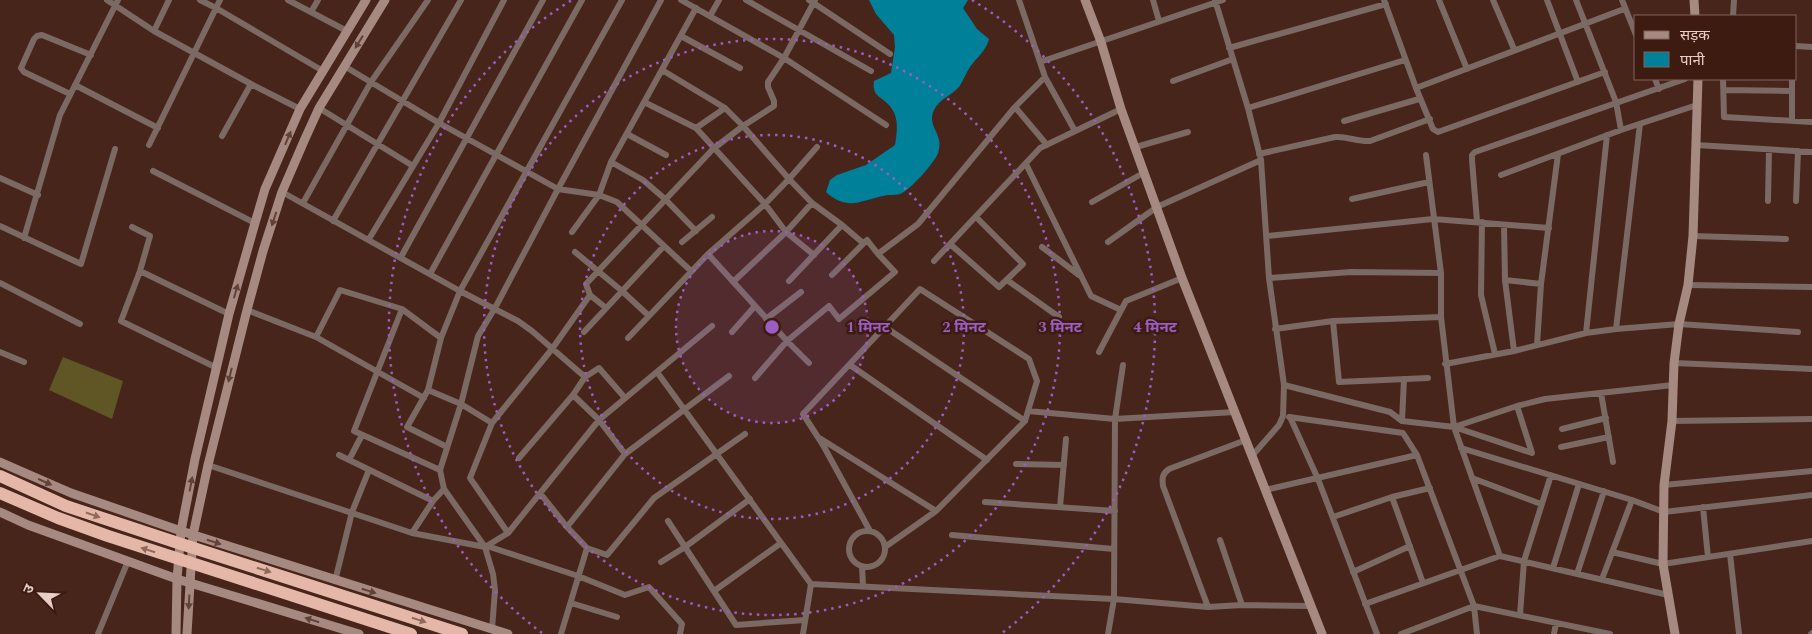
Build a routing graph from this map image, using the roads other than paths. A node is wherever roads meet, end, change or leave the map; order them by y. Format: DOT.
graph roads {
  1 [pos="107,0"];
  2 [pos="169,0"];
  3 [pos="200,0"];
  4 [pos="220,0"];
  5 [pos="288,0"];
  6 [pos="318,0"];
  7 [pos="366,0"];
  8 [pos="384,0"];
  9 [pos="428,0"];
  10 [pos="461,0"];
  11 [pos="504,0"];
  12 [pos="543,0"];
  13 [pos="582,0"];
  14 [pos="622,0"];
  15 [pos="661,0"];
  16 [pos="681,0"];
  17 [pos="719,0"];
  18 [pos="746,0"];
  19 [pos="1019,0"];
  20 [pos="1085,0"];
  21 [pos="1153,0"];
  22 [pos="1439,0"];
  23 [pos="1493,0"];
  24 [pos="1547,0"];
  25 [pos="1576,0"];
  26 [pos="1622,0"];
  27 [pos="1694,0"];
  28 [pos="1734,0"];
  29 [pos="812,1"];
  30 [pos="1218,1"];
  31 [pos="117,2"];
  32 [pos="1385,2"];
  33 [pos="216,8"];
  34 [pos="696,8"];
  35 [pos="1624,9"];
  36 [pos="311,12"];
  37 [pos="1695,15"];
  38 [pos="1733,15"];
  39 [pos="710,16"];
  40 [pos="1159,21"];
  41 [pos="1586,24"];
  42 [pos="799,29"];
  43 [pos="154,31"];
  44 [pos="347,31"];
  45 [pos="1634,31"];
  46 [pos="1560,32"];
  47 [pos="680,36"];
  48 [pos="1102,42"];
  49 [pos="1797,46"];
  50 [pos="1230,48"];
  51 [pos="1812,48"];
  52 [pos="1514,49"];
  53 [pos="194,52"];
  54 [pos="890,54"];
  55 [pos="91,55"];
  56 [pos="784,58"];
  57 [pos="1233,59"];
  58 [pos="1405,60"];
  59 [pos="1040,62"];
  60 [pos="344,66"];
  61 [pos="740,68"];
  62 [pos="1467,69"];
  63 [pos="662,70"];
  64 [pos="871,71"];
  65 [pos="323,72"];
  66 [pos="1605,72"];
  67 [pos="1045,77"];
  68 [pos="1656,80"];
  69 [pos="1682,80"];
  70 [pos="1698,80"];
  71 [pos="1723,80"];
  72 [pos="1792,80"];
  73 [pos="1173,81"];
  74 [pos="371,82"];
  75 [pos="1578,82"];
  76 [pos="251,84"];
  77 [pos="75,85"];
  78 [pos="1416,88"];
  79 [pos="1660,89"];
  80 [pos="1724,90"];
  81 [pos="1791,92"];
  82 [pos="70,94"];
  83 [pos="1419,99"];
  84 [pos="404,102"];
  85 [pos="644,102"];
  86 [pos="1616,102"];
  87 [pos="1698,105"];
  88 [pos="1015,107"];
  89 [pos="319,108"];
  90 [pos="725,108"];
  91 [pos="1248,108"];
  92 [pos="300,109"];
  93 [pos="1121,109"];
  94 [pos="1430,119"];
  95 [pos="1344,121"];
  96 [pos="1792,121"];
  97 [pos="1812,122"];
  98 [pos="439,123"];
  99 [pos="886,124"];
  100 [pos="1640,124"];
  101 [pos="346,126"];
  102 [pos="743,126"];
  103 [pos="158,128"];
  104 [pos="696,128"];
  105 [pos="1621,130"];
  106 [pos="1075,131"];
  107 [pos="1188,132"];
  108 [pos="627,134"];
  109 [pos="1607,135"];
  110 [pos="222,136"];
  111 [pos="466,138"];
  112 [pos="379,144"];
  113 [pos="149,145"];
  114 [pos="1047,145"];
  115 [pos="1696,145"];
  116 [pos="817,147"];
  117 [pos="1136,147"];
  118 [pos="713,148"];
  119 [pos="115,149"];
  120 [pos="1769,150"];
  121 [pos="1798,152"];
  122 [pos="1812,152"];
  123 [pos="496,154"];
  124 [pos="1426,154"];
  125 [pos="1558,154"];
  126 [pos="666,156"];
  127 [pos="1260,157"];
  128 [pos="611,162"];
  129 [pos="1026,164"];
  130 [pos="413,166"];
  131 [pos="154,171"];
  132 [pos="527,172"];
  133 [pos="1145,172"];
  134 [pos="1501,175"];
  135 [pos="0,178"];
  136 [pos="789,179"];
  137 [pos="1429,182"];
  138 [pos="558,189"];
  139 [pos="282,192"];
  140 [pos="38,195"];
  141 [pos="599,195"];
  142 [pos="665,199"];
  143 [pos="1352,199"];
  144 [pos="1768,201"];
  145 [pos="1796,201"];
  146 [pos="1092,202"];
  147 [pos="303,203"];
  148 [pos="812,203"];
  149 [pos="765,204"];
  150 [pos="1157,207"];
  151 [pos="712,217"];
  152 [pos="976,217"];
  153 [pos="1434,219"];
  154 [pos="333,221"];
  155 [pos="1479,222"];
  156 [pos="255,223"];
  157 [pos="641,224"];
  158 [pos="842,225"];
  159 [pos="1504,225"];
  160 [pos="0,226"];
  161 [pos="132,227"];
  162 [pos="1548,228"];
  163 [pos="696,231"];
  164 [pos="572,232"];
  165 [pos="786,232"];
  166 [pos="1267,236"];
  167 [pos="1693,236"];
  168 [pos="24,238"];
  169 [pos="1786,238"];
  170 [pos="369,239"];
  171 [pos="682,242"];
  172 [pos="1108,242"];
  173 [pos="864,243"];
  174 [pos="950,244"];
  175 [pos="664,246"];
  176 [pos="1042,247"];
  177 [pos="575,252"];
  178 [pos="708,254"];
  179 [pos="878,254"];
  180 [pos="814,255"];
  181 [pos="401,257"];
  182 [pos="934,261"];
  183 [pos="598,270"];
  184 [pos="140,271"];
  185 [pos="691,271"];
  186 [pos="1441,273"];
  187 [pos="430,274"];
  188 [pos="832,275"];
  189 [pos="1082,278"];
  190 [pos="1182,278"];
  191 [pos="1269,278"];
  192 [pos="1006,280"];
  193 [pos="1505,280"];
  194 [pos="789,281"];
  195 [pos="734,282"];
  196 [pos="0,283"];
  197 [pos="1541,284"];
  198 [pos="1688,285"];
  199 [pos="1812,287"];
  200 [pos="460,291"];
  201 [pos="622,291"];
  202 [pos="801,292"];
  203 [pos="590,295"];
  204 [pos="755,306"];
  205 [pos="495,308"];
  206 [pos="606,308"];
  207 [pos="402,309"];
  208 [pos="247,310"];
  209 [pos="1121,310"];
  210 [pos="229,314"];
  211 [pos="649,316"];
  212 [pos="1058,316"];
  213 [pos="1441,317"];
  214 [pos="766,319"];
  215 [pos="1332,321"];
  216 [pos="80,324"];
  217 [pos="1679,324"];
  218 [pos="712,326"];
  219 [pos="885,327"];
  220 [pos="1275,329"];
  221 [pos="1616,329"];
  222 [pos="584,332"];
  223 [pos="732,332"];
  224 [pos="1798,332"];
  225 [pos="1586,334"];
  226 [pos="316,337"];
  227 [pos="441,338"];
  228 [pos="628,338"];
  229 [pos="787,341"];
  230 [pos="1537,345"];
  231 [pos="552,349"];
  232 [pos="1514,351"];
  233 [pos="0,352"];
  234 [pos="1099,352"];
  235 [pos="1495,354"];
  236 [pos="24,362"];
  237 [pos="809,363"];
  238 [pos="1674,363"];
  239 [pos="1445,364"];
  240 [pos="850,365"];
  241 [pos="1123,365"];
  242 [pos="217,368"];
  243 [pos="1812,369"];
  244 [pos="377,372"];
  245 [pos="657,372"];
  246 [pos="728,376"];
  247 [pos="585,377"];
  248 [pos="755,378"];
  249 [pos="1428,378"];
  250 [pos="1404,379"];
  251 [pos="1284,385"];
  252 [pos="1673,385"];
  253 [pos="428,390"];
  254 [pos="1601,393"];
  255 [pos="573,395"];
  256 [pos="424,398"];
  257 [pos="625,398"];
  258 [pos="461,404"];
  259 [pos="1517,406"];
  260 [pos="685,409"];
  261 [pos="1028,411"];
  262 [pos="1235,412"];
  263 [pos="1283,416"];
  264 [pos="1290,418"];
  265 [pos="1606,418"];
  266 [pos="1115,419"];
  267 [pos="599,420"];
  268 [pos="1812,420"];
  269 [pos="1402,421"];
  270 [pos="1672,421"];
  271 [pos="1025,422"];
  272 [pos="492,423"];
  273 [pos="1454,428"];
  274 [pos="1562,429"];
  275 [pos="745,434"];
  276 [pos="362,435"];
  277 [pos="1609,437"];
  278 [pos="819,438"];
  279 [pos="1066,439"];
  280 [pos="1246,440"];
  281 [pos="447,447"];
  282 [pos="1560,447"];
  283 [pos="1461,448"];
  284 [pos="625,454"];
  285 [pos="717,454"];
  286 [pos="339,455"];
  287 [pos="1417,455"];
  288 [pos="1252,456"];
  289 [pos="519,458"];
  290 [pos="349,460"];
  291 [pos="987,460"];
  292 [pos="0,462"];
  293 [pos="1613,462"];
  294 [pos="1016,464"];
  295 [pos="208,465"];
  296 [pos="1064,466"];
  297 [pos="370,470"];
  298 [pos="440,470"];
  299 [pos="1812,471"];
  300 [pos="1550,475"];
  301 [pos="0,476"];
  302 [pos="1472,478"];
  303 [pos="1318,479"];
  304 [pos="1579,484"];
  305 [pos="1664,485"];
  306 [pos="1430,488"];
  307 [pos="444,489"];
  308 [pos="1265,490"];
  309 [pos="1604,492"];
  310 [pos="0,493"];
  311 [pos="540,493"];
  312 [pos="1812,495"];
  313 [pos="1392,497"];
  314 [pos="750,499"];
  315 [pos="1632,500"];
  316 [pos="433,501"];
  317 [pos="985,502"];
  318 [pos="1542,504"];
  319 [pos="1060,507"];
  320 [pos="1703,507"];
  321 [pos="1115,511"];
  322 [pos="0,512"];
  323 [pos="352,512"];
  324 [pos="936,512"];
  325 [pos="1664,512"];
  326 [pos="1332,517"];
  327 [pos="668,521"];
  328 [pos="567,527"];
  329 [pos="181,531"];
  330 [pos="870,531"];
  331 [pos="508,532"];
  332 [pos="412,533"];
  333 [pos="193,535"];
  334 [pos="952,535"];
  335 [pos="1220,540"];
  336 [pos="1812,541"];
  337 [pos="781,543"];
  338 [pos="486,546"];
  339 [pos="1410,546"];
  340 [pos="685,547"];
  341 [pos="885,547"];
  342 [pos="587,548"];
  343 [pos="1114,549"];
  344 [pos="1612,552"];
  345 [pos="1730,554"];
  346 [pos="1500,556"];
  347 [pos="1708,557"];
  348 [pos="128,561"];
  349 [pos="1524,561"];
  350 [pos="660,562"];
  351 [pos="1663,564"];
  352 [pos="862,566"];
  353 [pos="1553,568"];
  354 [pos="1460,569"];
  355 [pos="1353,572"];
  356 [pos="1577,574"];
  357 [pos="578,576"];
  358 [pos="176,579"];
  359 [pos="1602,579"];
  360 [pos="335,581"];
  361 [pos="190,583"];
  362 [pos="1423,583"];
  363 [pos="811,584"];
  364 [pos="863,586"];
  365 [pos="714,591"];
  366 [pos="1668,595"];
  367 [pos="1114,599"];
  368 [pos="571,603"];
  369 [pos="1365,604"];
  370 [pos="1242,605"];
  371 [pos="1310,606"];
  372 [pos="1474,606"];
  373 [pos="1208,607"];
  374 [pos="1520,615"];
  375 [pos="617,617"];
  376 [pos="805,620"];
  377 [pos="1556,623"];
  378 [pos="492,629"];
  379 [pos="98,634"];
  380 [pos="176,634"];
  381 [pos="187,634"];
  382 [pos="359,634"];
  383 [pos="411,634"];
  384 [pos="462,634"];
  385 [pos="508,634"];
  386 [pos="561,634"];
  387 [pos="680,634"];
  388 [pos="803,634"];
  389 [pos="1108,634"];
  390 [pos="1322,634"];
  391 [pos="1377,634"];
  392 [pos="1401,634"];
  393 [pos="1477,634"];
  394 [pos="1554,634"];
  395 [pos="1610,634"];
  396 [pos="1675,634"];
  397 [pos="1739,634"];
  1 -- 31 [label="street"];
  2 -- 43 [label="street"];
  3 -- 33 [label="street"];
  4 -- 33 [label="street"];
  5 -- 36 [label="street"];
  6 -- 36 [label="street"];
  7 -- 44 [label="street"];
  8 -- 60 [label="street, one-way"];
  9 -- 74 [label="street"];
  10 -- 84 [label="street"];
  11 -- 98 [label="street"];
  12 -- 111 [label="street"];
  13 -- 123 [label="street"];
  14 -- 132 [label="street"];
  15 -- 138 [label="street"];
  16 -- 34 [label="street"];
  17 -- 39 [label="street"];
  18 -- 42 [label="street"];
  19 -- 59 [label="street"];
  20 -- 48 [label="street"];
  21 -- 40 [label="street"];
  22 -- 62 [label="street"];
  23 -- 52 [label="street"];
  24 -- 46 [label="street"];
  25 -- 41 [label="street"];
  26 -- 35 [label="street"];
  27 -- 37 [label="street"];
  28 -- 38 [label="street"];
  29 -- 42 [label="street"];
  29 -- 54 [label="street"];
  30 -- 40 [label="street"];
  30 -- 50 [label="street"];
  31 -- 43 [label="street"];
  31 -- 55 [label="street"];
  32 -- 50 [label="street"];
  32 -- 58 [label="street"];
  33 -- 53 [label="street"];
  33 -- 65 [label="street"];
  34 -- 39 [label="street"];
  34 -- 47 [label="street"];
  35 -- 41 [label="street"];
  35 -- 45 [label="street"];
  36 -- 44 [label="street"];
  39 -- 56 [label="street"];
  40 -- 48 [label="street"];
  41 -- 46 [label="street"];
  41 -- 66 [label="street"];
  42 -- 56 [label="street"];
  42 -- 64 [label="street"];
  43 -- 53 [label="street"];
  44 -- 65 [label="street"];
  46 -- 52 [label="street"];
  46 -- 75 [label="street"];
  47 -- 61 [label="street"];
  47 -- 63 [label="street"];
  48 -- 59 [label="street"];
  48 -- 93 [label="street"];
  49 -- 51 [label="street"];
  50 -- 57 [label="street"];
  52 -- 62 [label="street"];
  53 -- 76 [label="street"];
  53 -- 103 [label="street"];
  55 -- 77 [label="street"];
  55 -- 82 [label="street"];
  56 -- 99 [label="street"];
  56 -- 102 [label="street"];
  57 -- 73 [label="street"];
  57 -- 91 [label="street"];
  58 -- 78 [label="street"];
  58 -- 91 [label="street"];
  59 -- 67 [label="street"];
  60 -- 74 [label="street"];
  60 -- 89 [label="street"];
  62 -- 78 [label="street"];
  63 -- 85 [label="street"];
  63 -- 90 [label="street"];
  65 -- 92 [label="street"];
  66 -- 75 [label="street"];
  66 -- 86 [label="street"];
  67 -- 88 [label="street"];
  67 -- 106 [label="street"];
  68 -- 79 [label="street"];
  69 -- 79 [label="street"];
  70 -- 87 [label="street"];
  71 -- 80 [label="street"];
  72 -- 81 [label="street"];
  74 -- 84 [label="street"];
  74 -- 101 [label="street"];
  75 -- 94 [label="street"];
  76 -- 92 [label="street"];
  76 -- 110 [label="street"];
  77 -- 82 [label="street"];
  77 -- 103 [label="street"];
  78 -- 83 [label="street"];
  79 -- 86 [label="street"];
  80 -- 81 [label="street"];
  80 -- 96 [label="street"];
  81 -- 96 [label="street"];
  82 -- 140 [label="street"];
  83 -- 94 [label="street"];
  83 -- 95 [label="street"];
  84 -- 98 [label="street"];
  84 -- 112 [label="street"];
  85 -- 104 [label="street"];
  85 -- 108 [label="street"];
  86 -- 105 [label="street"];
  86 -- 155 [label="street"];
  87 -- 100 [label="street"];
  87 -- 115 [label="street"];
  88 -- 114 [label="street"];
  88 -- 179 [label="street"];
  89 -- 101 [label="street"];
  89 -- 139 [label="street"];
  90 -- 102 [label="street"];
  90 -- 104 [label="street"];
  91 -- 127 [label="street"];
  156 -- 92 [label="street, one-way"];
  93 -- 106 [label="street"];
  93 -- 117 [label="street"];
  94 -- 127 [label="street"];
  96 -- 97 [label="street"];
  98 -- 111 [label="street"];
  98 -- 130 [label="street"];
  100 -- 105 [label="street"];
  100 -- 221 [label="street"];
  101 -- 112 [label="street"];
  101 -- 147 [label="street"];
  102 -- 118 [label="street"];
  102 -- 136 [label="street"];
  103 -- 113 [label="street"];
  104 -- 118 [label="street"];
  105 -- 109 [label="street"];
  106 -- 114 [label="street"];
  107 -- 117 [label="street"];
  108 -- 126 [label="street"];
  108 -- 128 [label="street"];
  109 -- 125 [label="street"];
  109 -- 225 [label="street"];
  111 -- 123 [label="street"];
  111 -- 181 [label="street"];
  112 -- 130 [label="street"];
  112 -- 154 [label="street"];
  114 -- 129 [label="street"];
  115 -- 120 [label="street"];
  115 -- 167 [label="street"];
  116 -- 136 [label="street"];
  117 -- 133 [label="street"];
  118 -- 142 [label="street"];
  118 -- 149 [label="street"];
  119 -- 168 [label="street"];
  120 -- 121 [label="street"];
  120 -- 144 [label="street"];
  121 -- 122 [label="street"];
  121 -- 145 [label="street"];
  123 -- 132 [label="street"];
  123 -- 187 [label="street"];
  124 -- 137 [label="street"];
  125 -- 134 [label="street"];
  125 -- 162 [label="street"];
  127 -- 150 [label="street"];
  127 -- 166 [label="street"];
  128 -- 141 [label="street"];
  128 -- 142 [label="street"];
  129 -- 152 [label="street"];
  129 -- 189 [label="street"];
  130 -- 170 [label="street"];
  131 -- 156 [label="street"];
  132 -- 138 [label="street"];
  132 -- 200 [label="street"];
  133 -- 146 [label="street"];
  133 -- 150 [label="street"];
  135 -- 140 [label="street"];
  136 -- 148 [label="street"];
  136 -- 149 [label="street"];
  137 -- 143 [label="street"];
  137 -- 153 [label="street"];
  138 -- 141 [label="street"];
  138 -- 205 [label="street"];
  139 -- 147 [label="street"];
  139 -- 208 [label="street, one-way"];
  140 -- 168 [label="street"];
  141 -- 157 [label="street"];
  141 -- 164 [label="street"];
  142 -- 157 [label="street"];
  142 -- 163 [label="street"];
  147 -- 154 [label="street"];
  148 -- 158 [label="street"];
  148 -- 165 [label="street"];
  149 -- 165 [label="street"];
  149 -- 178 [label="street"];
  150 -- 172 [label="street"];
  150 -- 190 [label="street"];
  151 -- 163 [label="street"];
  152 -- 174 [label="street"];
  152 -- 192 [label="street"];
  153 -- 155 [label="street"];
  153 -- 166 [label="street"];
  153 -- 186 [label="street"];
  154 -- 170 [label="street"];
  155 -- 159 [label="street"];
  155 -- 235 [label="street"];
  210 -- 156 [label="street, one-way"];
  157 -- 175 [label="street"];
  157 -- 183 [label="street"];
  158 -- 173 [label="street"];
  158 -- 180 [label="street"];
  159 -- 162 [label="street"];
  159 -- 193 [label="street"];
  160 -- 168 [label="street"];
  161 -- 184 [label="street"];
  162 -- 197 [label="street"];
  163 -- 171 [label="street"];
  165 -- 180 [label="street"];
  165 -- 195 [label="street"];
  166 -- 191 [label="street"];
  167 -- 169 [label="street"];
  167 -- 198 [label="street"];
  170 -- 181 [label="street"];
  173 -- 179 [label="street"];
  173 -- 188 [label="street"];
  174 -- 182 [label="street"];
  174 -- 192 [label="street"];
  175 -- 185 [label="street"];
  175 -- 201 [label="street"];
  176 -- 189 [label="street"];
  177 -- 183 [label="street"];
  178 -- 185 [label="street"];
  178 -- 195 [label="street"];
  179 -- 229 [label="street"];
  180 -- 194 [label="street"];
  181 -- 187 [label="street"];
  183 -- 201 [label="street"];
  183 -- 203 [label="street"];
  184 -- 210 [label="street"];
  184 -- 242 [label="street"];
  185 -- 211 [label="street"];
  186 -- 191 [label="street"];
  186 -- 213 [label="street"];
  187 -- 200 [label="street"];
  189 -- 209 [label="street"];
  190 -- 209 [label="street"];
  190 -- 262 [label="street"];
  191 -- 220 [label="street"];
  192 -- 212 [label="street"];
  193 -- 197 [label="street"];
  193 -- 232 [label="street"];
  195 -- 204 [label="street"];
  196 -- 216 [label="street"];
  197 -- 230 [label="street"];
  198 -- 199 [label="street"];
  198 -- 217 [label="street"];
  200 -- 205 [label="street"];
  200 -- 227 [label="street"];
  201 -- 206 [label="street"];
  201 -- 211 [label="street"];
  202 -- 214 [label="street"];
  203 -- 206 [label="street"];
  203 -- 231 [label="street"];
  204 -- 214 [label="street"];
  204 -- 223 [label="street"];
  205 -- 231 [label="street"];
  205 -- 258 [label="street"];
  206 -- 222 [label="street"];
  207 -- 226 [label="street"];
  207 -- 227 [label="street"];
  207 -- 244 [label="street"];
  208 -- 226 [label="street"];
  208 -- 295 [label="street, one-way"];
  209 -- 234 [label="street"];
  210 -- 242 [label="street"];
  211 -- 228 [label="street"];
  213 -- 215 [label="street"];
  213 -- 239 [label="street"];
  214 -- 229 [label="street"];
  215 -- 220 [label="street"];
  215 -- 250 [label="street"];
  217 -- 221 [label="street"];
  217 -- 224 [label="street"];
  217 -- 238 [label="street"];
  218 -- 245 [label="street"];
  219 -- 240 [label="street"];
  219 -- 261 [label="street"];
  219 -- 271 [label="street"];
  220 -- 251 [label="street"];
  221 -- 225 [label="street"];
  225 -- 230 [label="street"];
  226 -- 244 [label="street"];
  227 -- 253 [label="street"];
  229 -- 237 [label="street"];
  229 -- 248 [label="street"];
  230 -- 232 [label="street"];
  231 -- 247 [label="street"];
  231 -- 272 [label="street"];
  232 -- 235 [label="street"];
  233 -- 236 [label="street"];
  235 -- 239 [label="street"];
  238 -- 243 [label="street"];
  238 -- 252 [label="street"];
  239 -- 273 [label="street"];
  240 -- 278 [label="street"];
  240 -- 291 [label="street"];
  241 -- 266 [label="street"];
  329 -- 242 [label="street, one-way"];
  244 -- 256 [label="street"];
  244 -- 276 [label="street"];
  245 -- 257 [label="street"];
  245 -- 260 [label="street"];
  246 -- 260 [label="street"];
  247 -- 255 [label="street"];
  247 -- 257 [label="street"];
  249 -- 250 [label="street"];
  250 -- 269 [label="street"];
  251 -- 263 [label="street"];
  251 -- 269 [label="street"];
  252 -- 254 [label="street"];
  252 -- 270 [label="street"];
  253 -- 256 [label="street"];
  253 -- 258 [label="street"];
  254 -- 259 [label="street"];
  254 -- 265 [label="street"];
  255 -- 267 [label="street"];
  255 -- 289 [label="street"];
  256 -- 281 [label="street"];
  257 -- 267 [label="street"];
  258 -- 272 [label="street"];
  258 -- 281 [label="street"];
  259 -- 273 [label="street"];
  259 -- 273 [label="street"];
  260 -- 284 [label="street"];
  260 -- 285 [label="street"];
  261 -- 266 [label="street"];
  261 -- 271 [label="street"];
  262 -- 266 [label="street"];
  262 -- 280 [label="street"];
  263 -- 264 [label="street"];
  263 -- 288 [label="street"];
  264 -- 287 [label="street"];
  264 -- 303 [label="street"];
  265 -- 274 [label="street"];
  265 -- 277 [label="street"];
  266 -- 321 [label="street"];
  267 -- 284 [label="street"];
  267 -- 311 [label="street"];
  268 -- 270 [label="street"];
  269 -- 273 [label="street"];
  270 -- 305 [label="street"];
  271 -- 291 [label="street"];
  272 -- 331 [label="street"];
  273 -- 283 [label="street"];
  275 -- 285 [label="street"];
  276 -- 290 [label="street"];
  276 -- 298 [label="street"];
  277 -- 282 [label="street"];
  277 -- 293 [label="street"];
  278 -- 324 [label="street"];
  278 -- 330 [label="street"];
  279 -- 296 [label="street"];
  280 -- 288 [label="street"];
  280 -- 373 [label="street"];
  281 -- 298 [label="street"];
  283 -- 300 [label="street"];
  283 -- 302 [label="street"];
  284 -- 328 [label="street"];
  285 -- 314 [label="street"];
  285 -- 342 [label="street"];
  286 -- 290 [label="street"];
  287 -- 303 [label="street"];
  287 -- 306 [label="street"];
  288 -- 308 [label="street"];
  290 -- 297 [label="street"];
  291 -- 324 [label="street"];
  292 -- 329 [label="street, one-way"];
  294 -- 296 [label="street"];
  295 -- 323 [label="street"];
  295 -- 333 [label="street"];
  296 -- 319 [label="street"];
  297 -- 316 [label="street"];
  297 -- 323 [label="street"];
  298 -- 307 [label="street"];
  299 -- 305 [label="street"];
  300 -- 304 [label="street"];
  300 -- 318 [label="street"];
  301 -- 384 [label="highway, one-way, bridge"];
  302 -- 318 [label="street"];
  302 -- 346 [label="street"];
  303 -- 308 [label="street"];
  303 -- 326 [label="street"];
  304 -- 309 [label="street"];
  304 -- 353 [label="street"];
  305 -- 325 [label="street"];
  306 -- 313 [label="street"];
  306 -- 354 [label="street"];
  307 -- 316 [label="street"];
  307 -- 338 [label="street"];
  308 -- 371 [label="street"];
  309 -- 315 [label="street"];
  309 -- 356 [label="street"];
  383 -- 310 [label="highway, one-way, bridge"];
  311 -- 328 [label="street"];
  311 -- 331 [label="street"];
  312 -- 320 [label="street"];
  313 -- 326 [label="street"];
  313 -- 339 [label="street"];
  314 -- 337 [label="street"];
  314 -- 340 [label="street"];
  315 -- 325 [label="street"];
  315 -- 344 [label="street"];
  316 -- 332 [label="street"];
  317 -- 319 [label="street"];
  318 -- 349 [label="street"];
  319 -- 321 [label="street"];
  320 -- 325 [label="street"];
  320 -- 347 [label="street"];
  321 -- 343 [label="street"];
  322 -- 348 [label="street"];
  323 -- 332 [label="street"];
  323 -- 360 [label="street"];
  324 -- 341 [label="street"];
  325 -- 351 [label="street"];
  326 -- 355 [label="street"];
  327 -- 340 [label="street"];
  328 -- 342 [label="street"];
  329 -- 333 [label="street"];
  329 -- 358 [label="street"];
  330 -- 341 [label="street"];
  330 -- 352 [label="street"];
  331 -- 338 [label="street"];
  332 -- 338 [label="street"];
  333 -- 360 [label="street, one-way"];
  333 -- 361 [label="street"];
  334 -- 343 [label="street"];
  335 -- 370 [label="street"];
  336 -- 345 [label="street"];
  337 -- 363 [label="street"];
  337 -- 365 [label="street"];
  338 -- 357 [label="street"];
  338 -- 378 [label="street"];
  339 -- 355 [label="street"];
  339 -- 362 [label="street"];
  340 -- 350 [label="street"];
  340 -- 365 [label="street"];
  341 -- 352 [label="street"];
  342 -- 357 [label="street"];
  343 -- 367 [label="street"];
  344 -- 351 [label="street"];
  344 -- 359 [label="street"];
  345 -- 347 [label="street"];
  345 -- 397 [label="street"];
  346 -- 349 [label="street"];
  346 -- 354 [label="street"];
  347 -- 351 [label="street"];
  348 -- 358 [label="street"];
  348 -- 379 [label="street"];
  349 -- 353 [label="street"];
  349 -- 374 [label="street"];
  351 -- 366 [label="street"];
  352 -- 364 [label="street"];
  353 -- 356 [label="street"];
  354 -- 362 [label="street"];
  354 -- 372 [label="street"];
  355 -- 369 [label="street"];
  356 -- 359 [label="street"];
  357 -- 368 [label="street"];
  357 -- 387 [label="street"];
  358 -- 361 [label="street"];
  358 -- 380 [label="street"];
  359 -- 366 [label="street"];
  360 -- 378 [label="street, one-way"];
  361 -- 381 [label="street, one-way"];
  382 -- 361 [label="street, one-way"];
  362 -- 369 [label="street"];
  363 -- 364 [label="street"];
  363 -- 376 [label="street"];
  364 -- 367 [label="street"];
  365 -- 376 [label="street"];
  366 -- 396 [label="street"];
  367 -- 373 [label="street"];
  367 -- 389 [label="street"];
  368 -- 375 [label="street"];
  368 -- 386 [label="street"];
  369 -- 391 [label="street"];
  370 -- 371 [label="street"];
  370 -- 373 [label="street"];
  371 -- 390 [label="street"];
  372 -- 374 [label="street"];
  372 -- 392 [label="street"];
  372 -- 393 [label="street"];
  374 -- 377 [label="street"];
  376 -- 388 [label="street"];
  377 -- 394 [label="street"];
  377 -- 395 [label="street"];
  378 -- 385 [label="street"];
}
